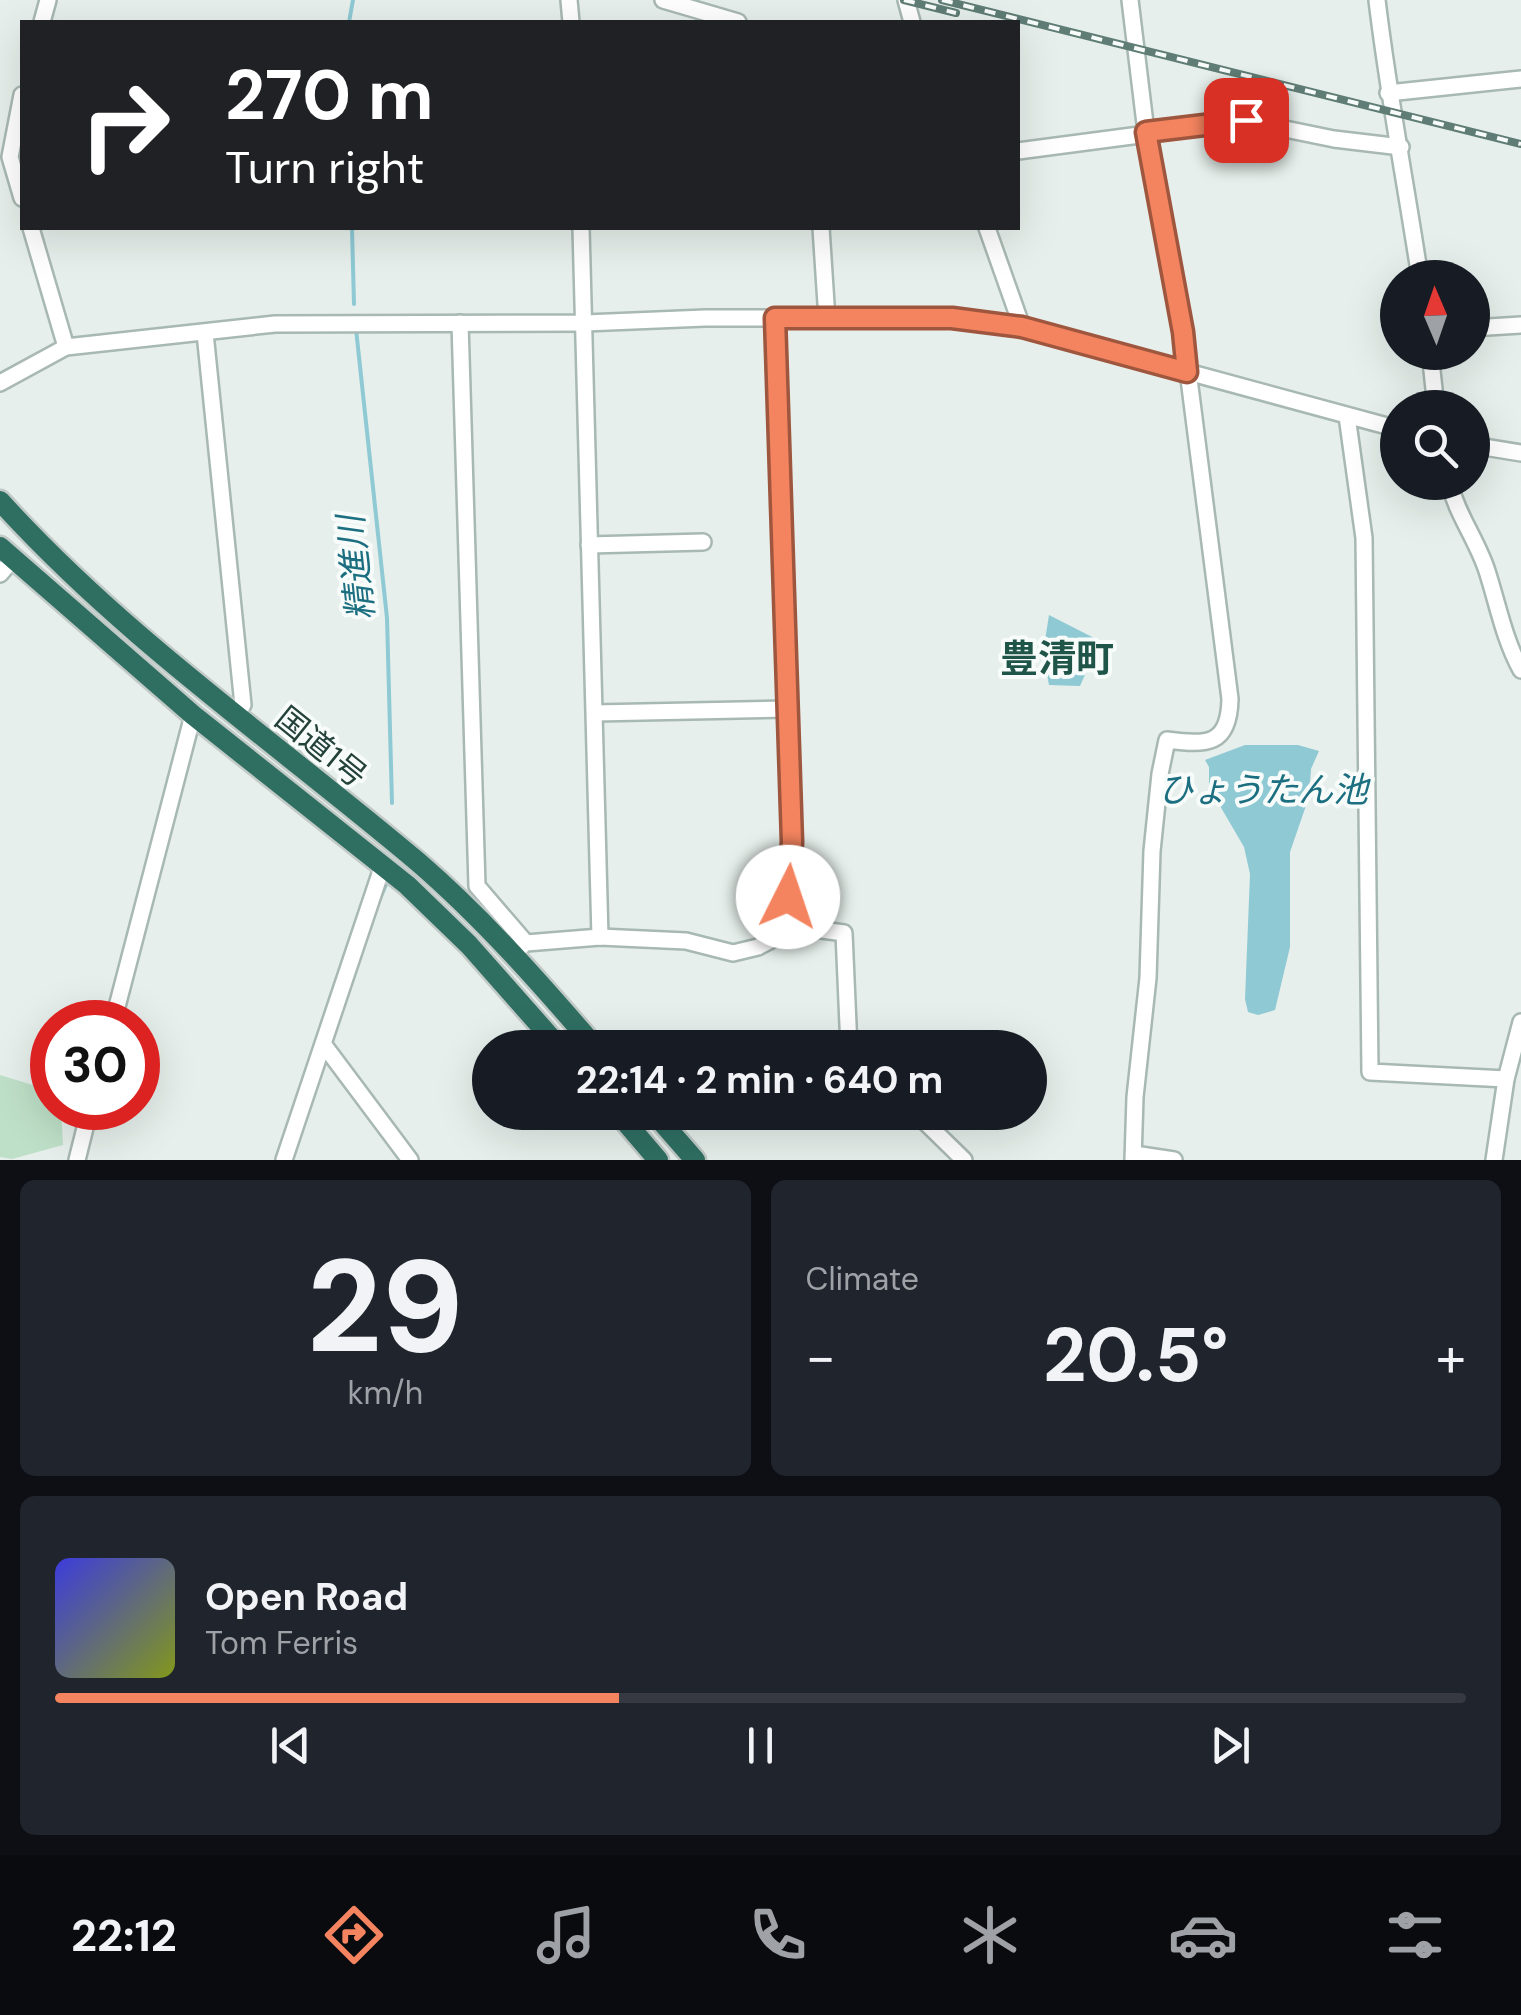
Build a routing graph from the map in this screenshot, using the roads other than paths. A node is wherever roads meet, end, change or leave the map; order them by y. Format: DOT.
graph roads {
  1 [pos="663,0"];
  2 [pos="1130,0"];
  3 [pos="1377,0"];
  4 [pos="731,20"];
  5 [pos="1521,79"];
  6 [pos="1388,93"];
  7 [pos="20,102"];
  8 [pos="1146,132"];
  9 [pos="1401,148"];
  10 [pos="1020,151"];
  11 [pos="5,154"];
  12 [pos="20,193"];
  13 [pos="32,230"];
  14 [pos="580,230"];
  15 [pos="821,230"];
  16 [pos="988,230"];
  17 [pos="1417,260"];
  18 [pos="775,318"];
  19 [pos="827,319"];
  20 [pos="585,322"];
  21 [pos="460,323"];
  22 [pos="1521,325"];
  23 [pos="1022,327"];
  24 [pos="1490,327"];
  25 [pos="204,334"];
  26 [pos="66,347"];
  27 [pos="1187,372"];
  28 [pos="0,383"];
  29 [pos="1347,416"];
  30 [pos="1380,424"];
  31 [pos="1490,448"];
  32 [pos="1521,453"];
  33 [pos="1454,500"];
  34 [pos="0,501"];
  35 [pos="704,542"];
  36 [pos="589,545"];
  37 [pos="4,560"];
  38 [pos="1521,670"];
  39 [pos="788,708"];
  40 [pos="595,713"];
  41 [pos="193,716"];
  42 [pos="234,716"];
  43 [pos="382,868"];
  44 [pos="785,925"];
  45 [pos="600,936"];
  46 [pos="520,948"];
  47 [pos="118,1000"];
  48 [pos="1521,1022"];
  49 [pos="544,1030"];
  50 [pos="582,1030"];
  51 [pos="849,1030"];
  52 [pos="324,1044"];
  53 [pos="1506,1079"];
  54 [pos="84,1130"];
  55 [pos="632,1130"];
  56 [pos="669,1130"];
  57 [pos="933,1130"];
  58 [pos="1134,1157"];
  59 [pos="77,1160"];
  60 [pos="284,1160"];
  61 [pos="410,1160"];
  62 [pos="658,1160"];
  63 [pos="695,1160"];
  64 [pos="964,1160"];
  65 [pos="1174,1160"];
  66 [pos="1494,1160"];
  1 -- 4 [label="street"];
  2 -- 8 [label="street"];
  3 -- 6 [label="street"];
  5 -- 6 [label="street"];
  6 -- 9 [label="street"];
  7 -- 11 [label="street"];
  8 -- 9 [label="street"];
  8 -- 10 [label="street"];
  8 -- 27 [label="street"];
  9 -- 17 [label="street"];
  11 -- 12 [label="street"];
  13 -- 26 [label="street"];
  14 -- 20 [label="street"];
  15 -- 19 [label="street"];
  16 -- 23 [label="street"];
  18 -- 19 [label="street"];
  18 -- 20 [label="street"];
  18 -- 39 [label="street"];
  19 -- 23 [label="street"];
  20 -- 21 [label="street"];
  20 -- 36 [label="street"];
  21 -- 25 [label="street"];
  21 -- 46 [label="street"];
  22 -- 24 [label="street"];
  23 -- 27 [label="street"];
  25 -- 26 [label="street"];
  25 -- 42 [label="street"];
  26 -- 28 [label="street"];
  27 -- 29 [label="street"];
  27 -- 58 [label="street"];
  29 -- 30 [label="street"];
  29 -- 53 [label="street"];
  31 -- 32 [label="street"];
  33 -- 38 [label="street"];
  34 -- 42 [label="highway, 国道1号"];
  35 -- 36 [label="street"];
  36 -- 40 [label="street"];
  37 -- 41 [label="highway, 国道1号"];
  39 -- 40 [label="street"];
  39 -- 44 [label="street"];
  40 -- 45 [label="street"];
  41 -- 43 [label="highway, 国道1号"];
  41 -- 47 [label="street"];
  42 -- 46 [label="highway, 国道1号"];
  43 -- 49 [label="highway, 国道1号"];
  43 -- 52 [label="street"];
  44 -- 45 [label="street"];
  44 -- 51 [label="street"];
  45 -- 46 [label="street"];
  46 -- 50 [label="highway, 国道1号"];
  48 -- 53 [label="street"];
  52 -- 60 [label="street"];
  52 -- 61 [label="street"];
  53 -- 66 [label="street"];
  54 -- 59 [label="street"];
  55 -- 62 [label="highway"];
  56 -- 63 [label="highway"];
  57 -- 64 [label="street"];
  58 -- 65 [label="street"];
}
